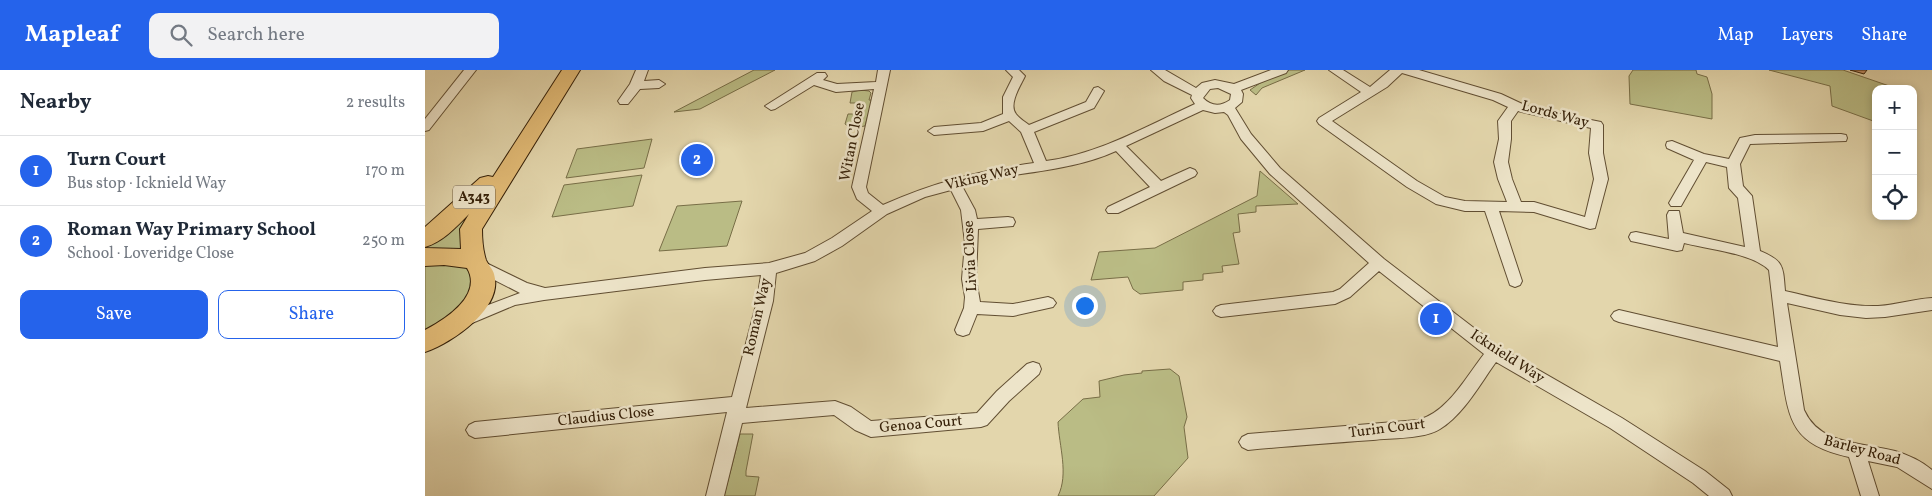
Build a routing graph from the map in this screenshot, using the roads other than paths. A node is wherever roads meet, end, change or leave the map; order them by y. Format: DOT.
graph roads {
  1 [pos="470,70"];
  2 [pos="571,70"];
  3 [pos="642,70"];
  4 [pos="885,70"];
  5 [pos="1157,70"];
  6 [pos="1281,70"];
  7 [pos="1335,70"];
  8 [pos="1397,70"];
  9 [pos="1406,70"];
  10 [pos="1020,72"];
  11 [pos="825,74"];
  12 [pos="813,81"];
  13 [pos="659,84"];
  14 [pos="635,85"];
  15 [pos="881,85"];
  16 [pos="1233,89"];
  17 [pos="1098,91"];
  18 [pos="1192,91"];
  19 [pos="1370,92"];
  20 [pos="624,102"];
  21 [pos="1203,105"];
  22 [pos="1517,105"];
  23 [pos="771,106"];
  24 [pos="1227,108"];
  25 [pos="1010,116"];
  26 [pos="1815,126"];
  27 [pos="425,127"];
  28 [pos="1027,130"];
  29 [pos="934,131"];
  30 [pos="1821,138"];
  31 [pos="1841,138"];
  32 [pos="1672,145"];
  33 [pos="1119,146"];
  34 [pos="519,151"];
  35 [pos="1702,158"];
  36 [pos="1733,164"];
  37 [pos="1041,165"];
  38 [pos="1190,173"];
  39 [pos="954,183"];
  40 [pos="1159,188"];
  41 [pos="1515,206"];
  42 [pos="1491,207"];
  43 [pos="1113,210"];
  44 [pos="882,211"];
  45 [pos="1008,222"];
  46 [pos="971,225"];
  47 [pos="1675,236"];
  48 [pos="1636,238"];
  49 [pos="425,239"];
  50 [pos="1753,254"];
  51 [pos="425,257"];
  52 [pos="478,264"];
  53 [pos="1379,264"];
  54 [pos="769,269"];
  55 [pos="1515,281"];
  56 [pos="544,294"];
  57 [pos="1778,295"];
  58 [pos="1048,303"];
  59 [pos="1932,304"];
  60 [pos="972,308"];
  61 [pos="1221,310"];
  62 [pos="1619,316"];
  63 [pos="963,330"];
  64 [pos="436,338"];
  65 [pos="1494,352"];
  66 [pos="1788,356"];
  67 [pos="1033,369"];
  68 [pos="736,410"];
  69 [pos="475,430"];
  70 [pos="1248,442"];
  71 [pos="1856,451"];
  72 [pos="1932,481"];
  73 [pos="715,496"];
  74 [pos="1723,496"];
  75 [pos="1870,496"];
  1 -- 27 [label="street"];
  2 -- 34 [label="main road, A343"];
  3 -- 14 [label="street"];
  4 -- 15 [label="street, Witan Close"];
  5 -- 18 [label="street"];
  6 -- 16 [label="street"];
  7 -- 19 [label="street"];
  8 -- 19 [label="street, Lords Way"];
  9 -- 22 [label="street, Lords Way"];
  10 -- 25 [label="street"];
  11 -- 12 [label="street"];
  12 -- 15 [label="street"];
  12 -- 23 [label="street"];
  13 -- 14 [label="street"];
  14 -- 20 [label="street"];
  15 -- 44 [label="street, Witan Close"];
  16 -- 21 [label="street"];
  16 -- 24 [label="street"];
  17 -- 28 [label="street"];
  19 -- 42 [label="street, Lords Way"];
  21 -- 24 [label="street"];
  21 -- 33 [label="street, Viking Way"];
  22 -- 41 [label="street"];
  22 -- 41 [label="street, Lords Way"];
  24 -- 53 [label="street, Icknield Way"];
  25 -- 28 [label="street"];
  25 -- 29 [label="street"];
  26 -- 30 [label="street"];
  28 -- 37 [label="street"];
  30 -- 31 [label="street"];
  30 -- 36 [label="street"];
  32 -- 35 [label="street"];
  33 -- 37 [label="street, Viking Way"];
  33 -- 40 [label="street"];
  34 -- 49 [label="main road, A343"];
  34 -- 52 [label="main road, A343"];
  35 -- 36 [label="street"];
  35 -- 47 [label="street"];
  36 -- 50 [label="street"];
  37 -- 39 [label="street, Viking Way"];
  38 -- 40 [label="street"];
  39 -- 44 [label="street, Viking Way"];
  39 -- 46 [label="street, Livia Close"];
  40 -- 43 [label="street"];
  41 -- 42 [label="street, Lords Way"];
  42 -- 55 [label="street"];
  44 -- 54 [label="street, Viking Way"];
  45 -- 46 [label="street"];
  46 -- 60 [label="street, Livia Close"];
  47 -- 48 [label="street"];
  47 -- 50 [label="street, Barley Road"];
  50 -- 57 [label="street, Barley Road"];
  51 -- 52 [label="main road"];
  52 -- 56 [label="street"];
  52 -- 64 [label="main road, A343"];
  53 -- 61 [label="street"];
  53 -- 65 [label="street, Icknield Way"];
  54 -- 56 [label="street, Roman Way"];
  54 -- 68 [label="street, Roman Way"];
  56 -- 64 [label="street"];
  57 -- 59 [label="street"];
  57 -- 66 [label="street, Barley Road"];
  58 -- 60 [label="street"];
  60 -- 63 [label="street, Livia Close"];
  62 -- 66 [label="street"];
  65 -- 70 [label="street, Turin Court"];
  65 -- 74 [label="street, Icknield Way"];
  66 -- 71 [label="street, Barley Road"];
  67 -- 68 [label="street, Genoa Court"];
  68 -- 69 [label="street, Claudius Close"];
  68 -- 73 [label="street, Roman Way"];
  71 -- 72 [label="street, Barley Road"];
  71 -- 75 [label="street"];
}
